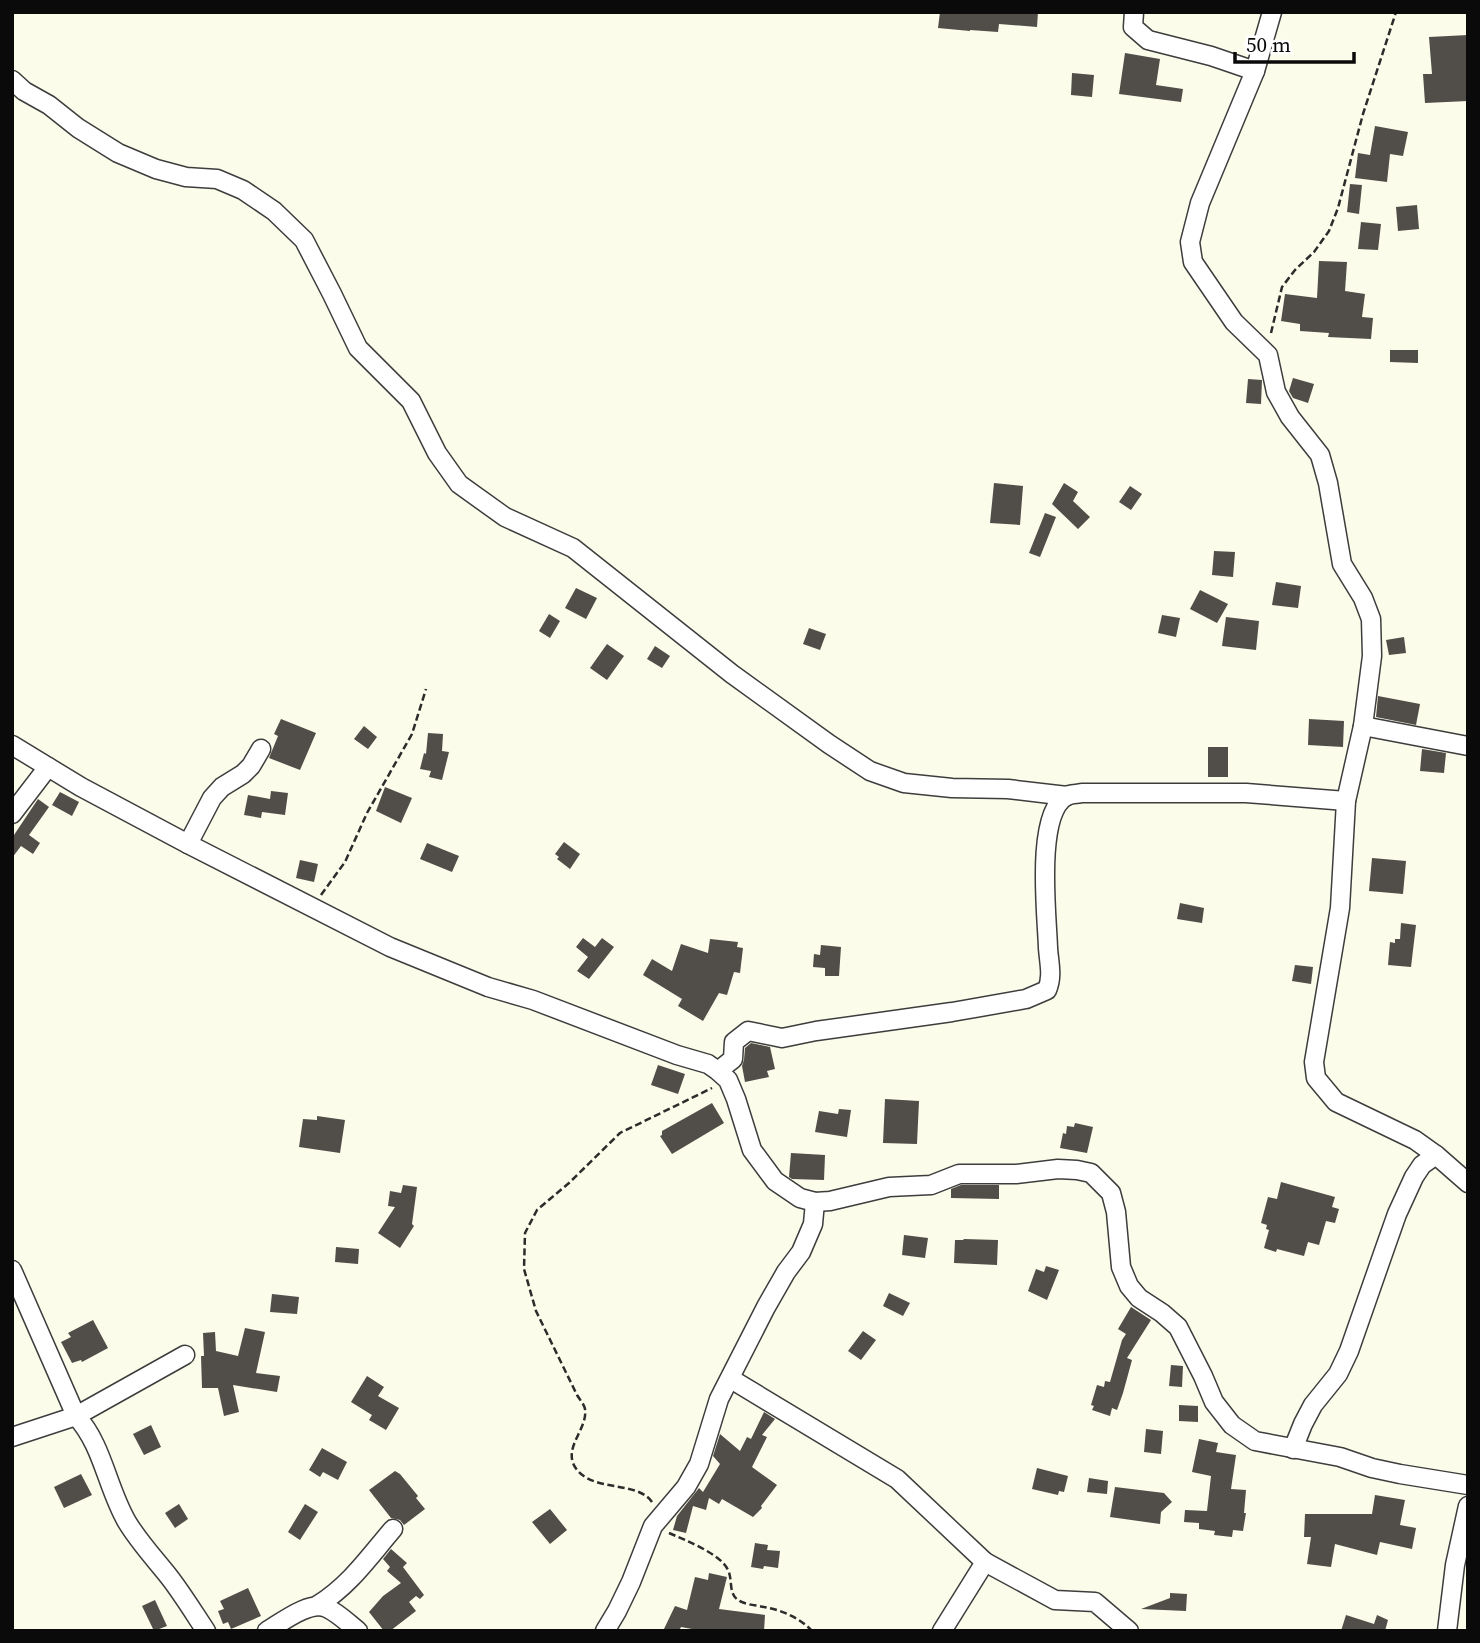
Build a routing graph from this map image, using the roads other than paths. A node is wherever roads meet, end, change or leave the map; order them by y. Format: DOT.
graph roads {
  1 [pos="1134,12"];
  2 [pos="1272,12"];
  3 [pos="1255,71"];
  4 [pos="12,80"];
  5 [pos="1363,726"];
  6 [pos="12,745"];
  7 [pos="1468,746"];
  8 [pos="261,749"];
  9 [pos="48,767"];
  10 [pos="1067,796"];
  11 [pos="1346,802"];
  12 [pos="12,814"];
  13 [pos="188,844"];
  14 [pos="723,1075"];
  15 [pos="1436,1155"];
  16 [pos="1468,1183"];
  17 [pos="815,1202"];
  18 [pos="12,1270"];
  19 [pos="185,1355"];
  20 [pos="731,1378"];
  21 [pos="76,1416"];
  22 [pos="12,1437"];
  23 [pos="1293,1449"];
  24 [pos="1468,1485"];
  25 [pos="1468,1506"];
  26 [pos="393,1529"];
  27 [pos="985,1562"];
  28 [pos="318,1605"];
  29 [pos="206,1631"];
  30 [pos="267,1631"];
  31 [pos="358,1631"];
  32 [pos="605,1631"];
  33 [pos="942,1631"];
  34 [pos="1129,1631"];
  35 [pos="1447,1631"];
  1 -- 3 [label="street"];
  2 -- 3 [label="street"];
  3 -- 5 [label="street"];
  4 -- 10 [label="street"];
  5 -- 7 [label="street"];
  5 -- 11 [label="street"];
  6 -- 9 [label="street"];
  8 -- 13 [label="street"];
  9 -- 12 [label="street"];
  9 -- 13 [label="street"];
  10 -- 11 [label="street"];
  10 -- 14 [label="street"];
  11 -- 15 [label="street"];
  13 -- 14 [label="street"];
  14 -- 17 [label="street"];
  15 -- 16 [label="street"];
  15 -- 23 [label="street"];
  17 -- 20 [label="street"];
  17 -- 23 [label="street"];
  18 -- 21 [label="street"];
  19 -- 21 [label="street"];
  20 -- 27 [label="street"];
  20 -- 32 [label="street"];
  21 -- 22 [label="street"];
  21 -- 29 [label="street"];
  23 -- 24 [label="street"];
  25 -- 35 [label="street"];
  26 -- 28 [label="street"];
  27 -- 33 [label="street"];
  27 -- 34 [label="street"];
  28 -- 30 [label="street"];
  28 -- 31 [label="street"];
}
